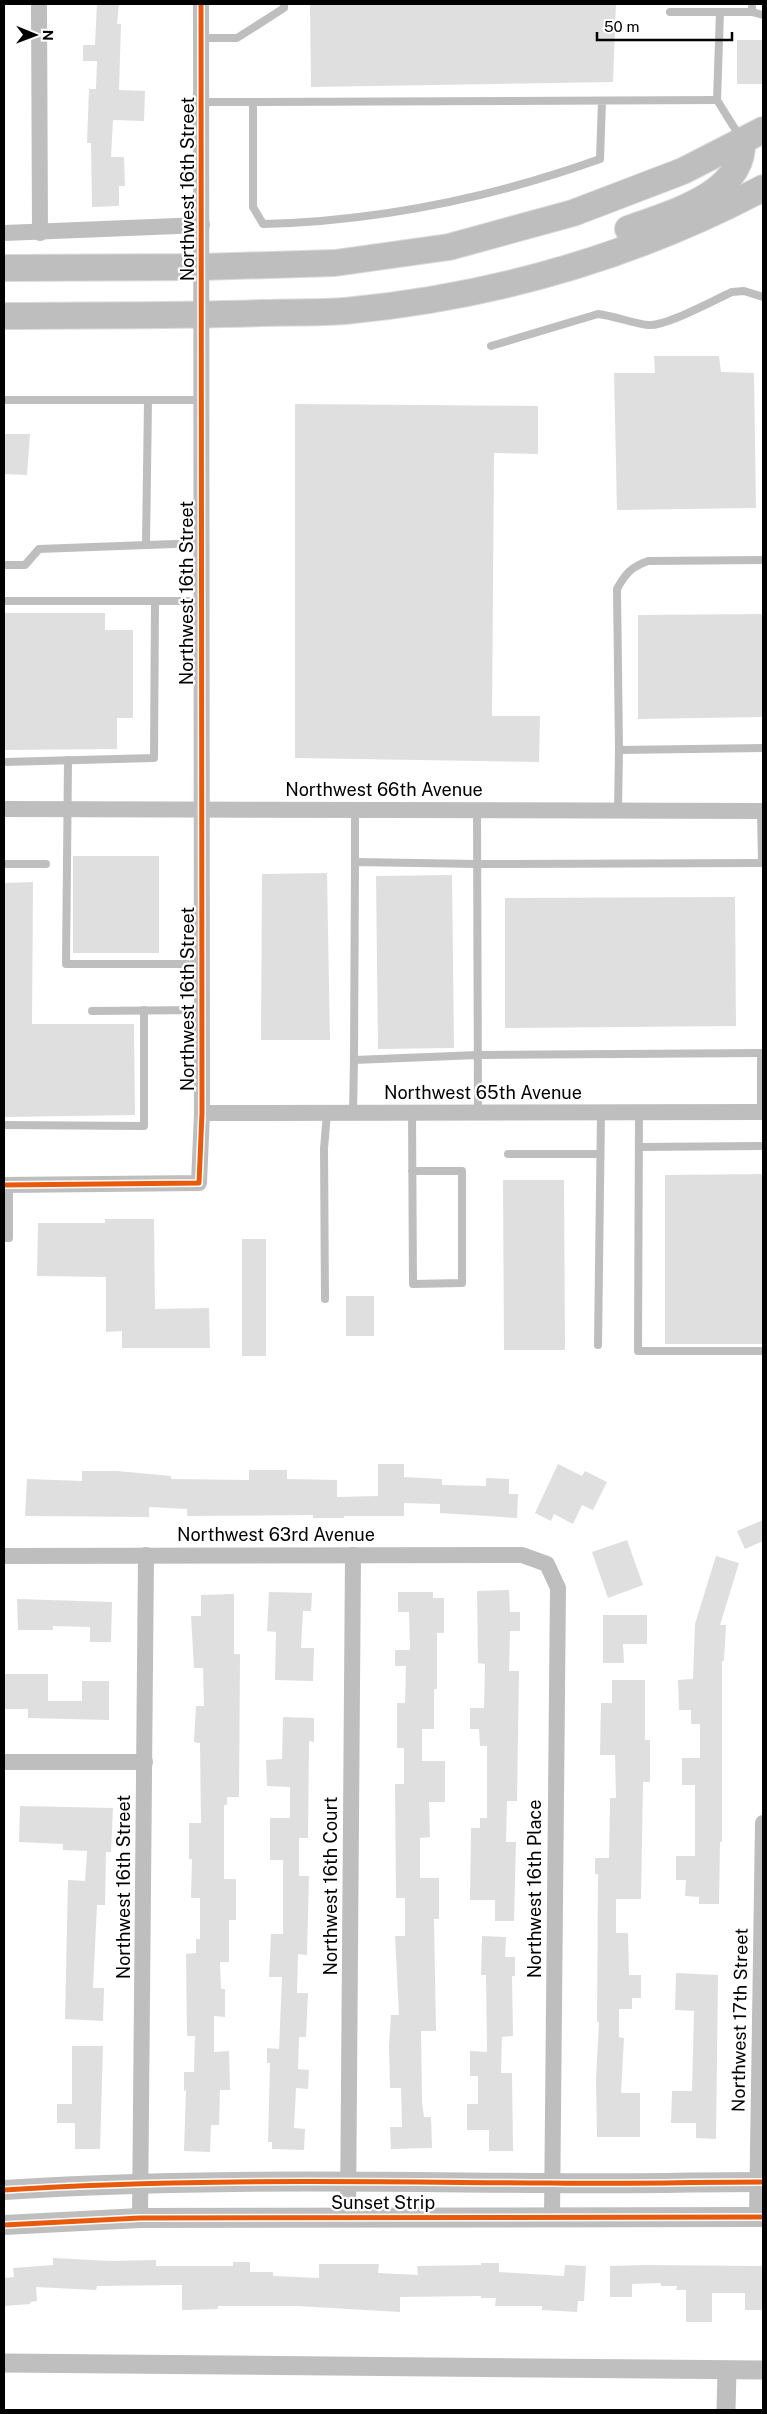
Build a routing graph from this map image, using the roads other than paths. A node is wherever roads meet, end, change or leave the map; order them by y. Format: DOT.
graph roads {
  1 [pos="39,4"];
  2 [pos="201,4"];
  3 [pos="284,4"];
  4 [pos="752,4"];
  5 [pos="670,12"];
  6 [pos="720,12"];
  7 [pos="752,12"];
  8 [pos="763,15"];
  9 [pos="201,38"];
  10 [pos="717,100"];
  11 [pos="602,101"];
  12 [pos="201,102"];
  13 [pos="253,102"];
  14 [pos="753,135"];
  15 [pos="763,188"];
  16 [pos="202,225"];
  17 [pos="4,233"];
  18 [pos="40,233"];
  19 [pos="4,268"];
  20 [pos="201,268"];
  21 [pos="486,288"];
  22 [pos="763,297"];
  23 [pos="202,315"];
  24 [pos="4,316"];
  25 [pos="491,346"];
  26 [pos="4,400"];
  27 [pos="148,400"];
  28 [pos="202,400"];
  29 [pos="201,543"];
  30 [pos="146,545"];
  31 [pos="763,560"];
  32 [pos="4,565"];
  33 [pos="155,601"];
  34 [pos="201,601"];
  35 [pos="4,602"];
  36 [pos="763,748"];
  37 [pos="619,750"];
  38 [pos="68,760"];
  39 [pos="4,762"];
  40 [pos="4,809"];
  41 [pos="67,809"];
  42 [pos="200,810"];
  43 [pos="356,810"];
  44 [pos="477,811"];
  45 [pos="618,811"];
  46 [pos="762,811"];
  47 [pos="355,862"];
  48 [pos="763,863"];
  49 [pos="4,864"];
  50 [pos="46,864"];
  51 [pos="477,864"];
  52 [pos="201,964"];
  53 [pos="144,1010"];
  54 [pos="201,1010"];
  55 [pos="92,1011"];
  56 [pos="762,1053"];
  57 [pos="478,1055"];
  58 [pos="354,1060"];
  59 [pos="601,1112"];
  60 [pos="639,1112"];
  61 [pos="762,1112"];
  62 [pos="202,1113"];
  63 [pos="327,1113"];
  64 [pos="353,1113"];
  65 [pos="412,1113"];
  66 [pos="478,1113"];
  67 [pos="4,1125"];
  68 [pos="763,1146"];
  69 [pos="639,1148"];
  70 [pos="508,1154"];
  71 [pos="600,1154"];
  72 [pos="412,1171"];
  73 [pos="6,1185"];
  74 [pos="4,1238"];
  75 [pos="326,1299"];
  76 [pos="598,1345"];
  77 [pos="763,1351"];
  78 [pos="146,1555"];
  79 [pos="353,1555"];
  80 [pos="4,1556"];
  81 [pos="547,1564"];
  82 [pos="4,1762"];
  83 [pos="145,1762"];
  84 [pos="763,1823"];
  85 [pos="348,2181"];
  86 [pos="761,2182"];
  87 [pos="552,2183"];
  88 [pos="142,2184"];
  89 [pos="4,2190"];
  90 [pos="348,2217"];
  91 [pos="552,2217"];
  92 [pos="760,2217"];
  93 [pos="140,2218"];
  94 [pos="4,2226"];
  1 -- 18 [label="street"];
  2 -- 9 [label="street, Northwest 16th Street"];
  3 -- 9 [label="lane"];
  4 -- 7 [label="lane"];
  5 -- 6 [label="lane"];
  6 -- 7 [label="lane"];
  6 -- 10 [label="lane"];
  7 -- 8 [label="lane"];
  9 -- 12 [label="street, Northwest 16th Street"];
  10 -- 11 [label="lane"];
  10 -- 14 [label="lane"];
  11 -- 13 [label="lane"];
  11 -- 13 [label="lane"];
  12 -- 13 [label="lane"];
  12 -- 16 [label="street, Northwest 16th Street"];
  14 -- 20 [label="highway"];
  14 -- 21 [label="highway"];
  15 -- 21 [label="highway"];
  16 -- 18 [label="street"];
  16 -- 20 [label="street, Northwest 16th Street"];
  17 -- 18 [label="street"];
  19 -- 20 [label="highway"];
  20 -- 23 [label="street, Northwest 16th Street"];
  21 -- 23 [label="highway"];
  22 -- 25 [label="lane"];
  23 -- 24 [label="highway"];
  23 -- 28 [label="street, Northwest 16th Street"];
  26 -- 27 [label="lane"];
  27 -- 28 [label="lane"];
  27 -- 30 [label="lane"];
  28 -- 29 [label="street, Northwest 16th Street"];
  29 -- 30 [label="lane"];
  29 -- 34 [label="street, Northwest 16th Street"];
  30 -- 32 [label="lane"];
  31 -- 37 [label="lane"];
  33 -- 34 [label="lane"];
  33 -- 35 [label="lane"];
  33 -- 38 [label="lane"];
  34 -- 42 [label="street, Northwest 16th Street"];
  36 -- 37 [label="lane"];
  37 -- 45 [label="lane"];
  38 -- 39 [label="lane"];
  38 -- 41 [label="lane"];
  40 -- 41 [label="street, Northwest 66th Avenue"];
  41 -- 42 [label="street, Northwest 66th Avenue"];
  41 -- 52 [label="lane"];
  42 -- 43 [label="street, Northwest 66th Avenue"];
  42 -- 52 [label="street, Northwest 16th Street"];
  43 -- 44 [label="street, Northwest 66th Avenue"];
  43 -- 47 [label="lane"];
  44 -- 45 [label="street, Northwest 66th Avenue"];
  44 -- 51 [label="lane"];
  45 -- 46 [label="street, Northwest 66th Avenue"];
  46 -- 48 [label="lane"];
  47 -- 51 [label="lane"];
  47 -- 58 [label="lane"];
  48 -- 51 [label="lane"];
  49 -- 50 [label="lane"];
  51 -- 57 [label="lane"];
  52 -- 54 [label="street, Northwest 16th Street"];
  53 -- 54 [label="lane"];
  53 -- 55 [label="lane"];
  53 -- 67 [label="lane"];
  54 -- 62 [label="street, Northwest 16th Street"];
  56 -- 57 [label="lane"];
  56 -- 61 [label="lane"];
  57 -- 58 [label="lane"];
  57 -- 66 [label="lane"];
  58 -- 64 [label="lane"];
  59 -- 60 [label="street, Northwest 65th Avenue"];
  59 -- 66 [label="street, Northwest 65th Avenue"];
  59 -- 71 [label="lane"];
  60 -- 61 [label="street, Northwest 65th Avenue"];
  60 -- 69 [label="lane"];
  62 -- 63 [label="street, Northwest 65th Avenue"];
  62 -- 73 [label="street, Northwest 16th Street"];
  63 -- 64 [label="street, Northwest 65th Avenue"];
  63 -- 75 [label="lane"];
  64 -- 65 [label="street, Northwest 65th Avenue"];
  65 -- 66 [label="street, Northwest 65th Avenue"];
  65 -- 72 [label="lane"];
  68 -- 69 [label="lane"];
  69 -- 77 [label="lane"];
  70 -- 71 [label="lane"];
  71 -- 76 [label="lane"];
  72 -- 72 [label="lane"];
  73 -- 74 [label="lane"];
  78 -- 79 [label="street, Northwest 63rd Avenue"];
  78 -- 80 [label="street, Northwest 63rd Avenue"];
  78 -- 83 [label="street, Northwest 16th Street"];
  79 -- 81 [label="street, Northwest 63rd Avenue"];
  79 -- 85 [label="street, Northwest 16th Court"];
  81 -- 87 [label="street, Northwest 16th Place"];
  82 -- 83 [label="street"];
  83 -- 88 [label="street, Northwest 16th Street"];
  84 -- 86 [label="street, Northwest 17th Street"];
  85 -- 87 [label="street, Sunset Strip"];
  85 -- 88 [label="street, Sunset Strip"];
  85 -- 90 [label="street, Northwest 16th Court"];
  86 -- 87 [label="street, Sunset Strip"];
  86 -- 92 [label="street, Northwest 17th Street"];
  87 -- 91 [label="street, Northwest 16th Place"];
  88 -- 89 [label="street, Sunset Strip"];
  88 -- 93 [label="street, Northwest 16th Street"];
  90 -- 91 [label="street, Sunset Strip"];
  90 -- 93 [label="street, Sunset Strip"];
  91 -- 92 [label="street, Sunset Strip"];
  93 -- 94 [label="street, Sunset Strip"];
}
